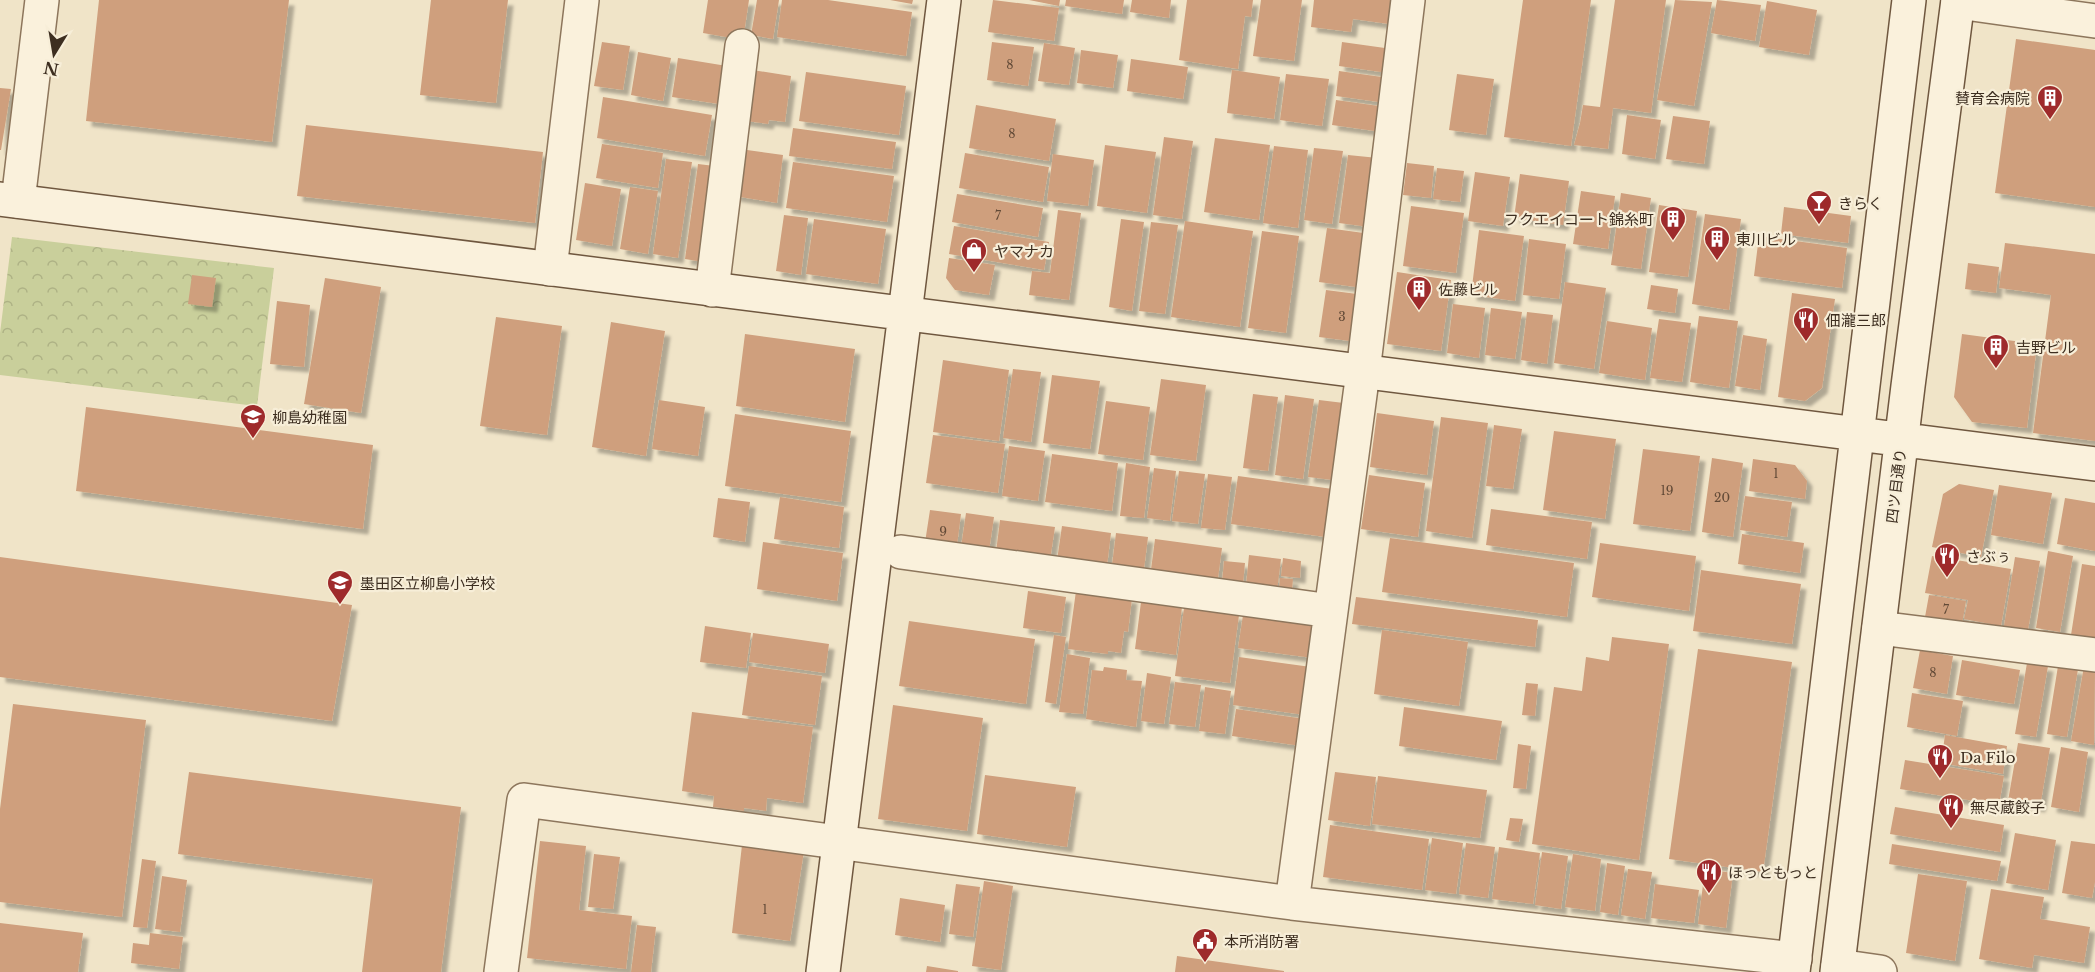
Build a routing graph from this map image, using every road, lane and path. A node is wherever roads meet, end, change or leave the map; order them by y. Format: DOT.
graph roads {
  1 [pos="42,0"];
  2 [pos="582,0"];
  3 [pos="944,0"];
  4 [pos="1408,0"];
  5 [pos="1909,0"];
  6 [pos="1958,1"];
  7 [pos="2095,21"];
  8 [pos="742,46"];
  9 [pos="9,200"];
  10 [pos="550,269"];
  11 [pos="712,290"];
  12 [pos="905,315"];
  13 [pos="1363,372"];
  14 [pos="1856,434"];
  15 [pos="1902,440"];
  16 [pos="2095,464"];
  17 [pos="901,552"];
  18 [pos="1331,611"];
  19 [pos="1879,628"];
  20 [pos="2095,655"];
  21 [pos="840,843"];
  22 [pos="1292,903"];
  23 [pos="1794,966"];
  24 [pos="1838,969"];
  25 [pos="501,972"];
  26 [pos="823,972"];
  27 [pos="1880,972"];
  1 -- 9 [label="street"];
  2 -- 10 [label="street"];
  3 -- 12 [label="street"];
  4 -- 13 [label="street"];
  5 -- 14 [label="street"];
  6 -- 7 [label="street"];
  6 -- 15 [label="street, 四ツ目通り"];
  8 -- 11 [label="street"];
  9 -- 10 [label="street"];
  10 -- 11 [label="street"];
  11 -- 12 [label="street"];
  12 -- 13 [label="street"];
  12 -- 21 [label="street"];
  13 -- 14 [label="street"];
  13 -- 18 [label="street"];
  14 -- 15 [label="street"];
  14 -- 23 [label="street"];
  15 -- 16 [label="street"];
  15 -- 19 [label="street, 四ツ目通り"];
  17 -- 18 [label="street"];
  18 -- 22 [label="street"];
  19 -- 20 [label="street"];
  19 -- 24 [label="street, 四ツ目通り"];
  21 -- 22 [label="street"];
  21 -- 25 [label="street"];
  21 -- 26 [label="street"];
  22 -- 23 [label="street"];
  24 -- 27 [label="street"];
}
